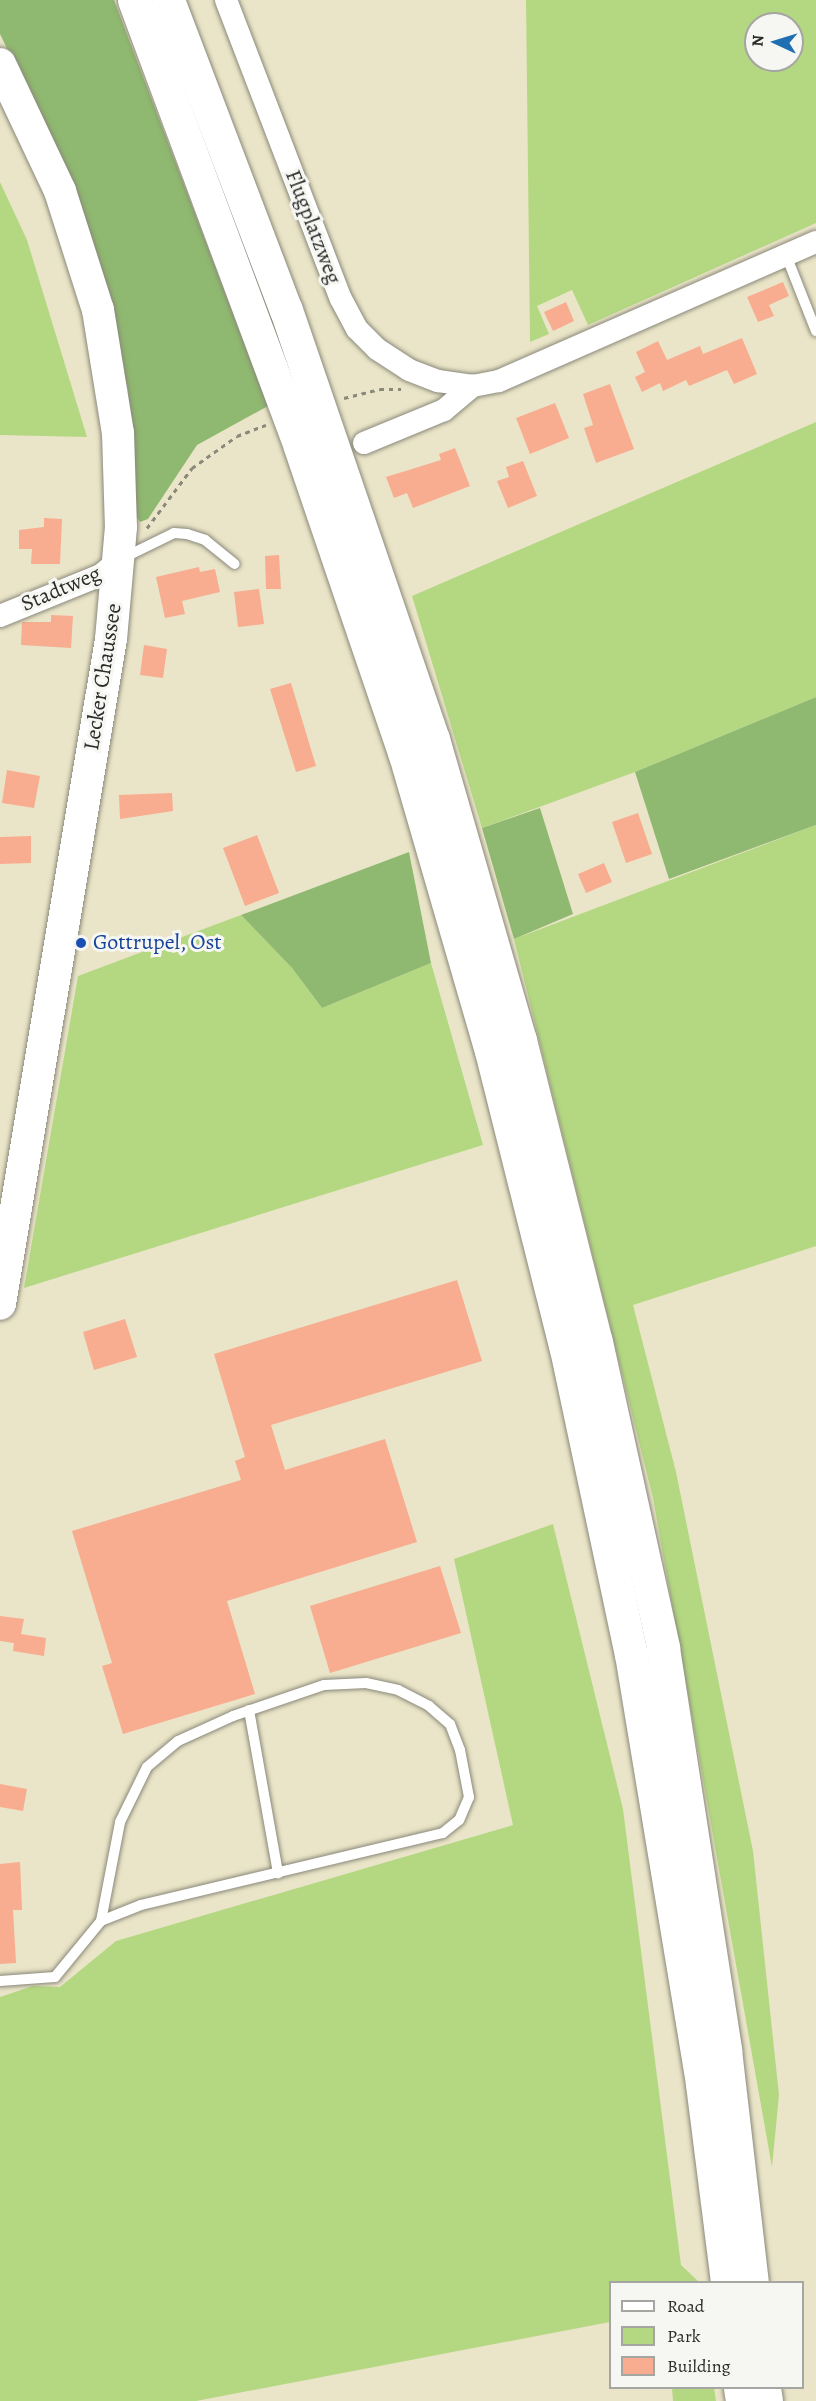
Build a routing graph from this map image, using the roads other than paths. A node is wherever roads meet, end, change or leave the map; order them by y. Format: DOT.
graph roads {
  1 [pos="134,0"];
  2 [pos="168,0"];
  3 [pos="226,0"];
  4 [pos="0,64"];
  5 [pos="816,242"];
  6 [pos="786,255"];
  7 [pos="816,331"];
  8 [pos="473,386"];
  9 [pos="364,443"];
  10 [pos="120,559"];
  11 [pos="235,564"];
  12 [pos="0,616"];
  13 [pos="0,1304"];
  14 [pos="249,1710"];
  15 [pos="278,1873"];
  16 [pos="101,1921"];
  17 [pos="0,1981"];
  18 [pos="727,2281"];
  19 [pos="752,2281"];
  1 -- 18 [label="highway"];
  2 -- 19 [label="highway"];
  3 -- 8 [label="street, Flugplatzweg"];
  4 -- 10 [label="street, Lecker Chaussee"];
  5 -- 6 [label="street, Flugplatzweg"];
  6 -- 7 [label="lane"];
  6 -- 8 [label="street, Flugplatzweg"];
  8 -- 9 [label="street, Flugplatzweg"];
  10 -- 11 [label="lane"];
  10 -- 12 [label="street, Stadtweg"];
  10 -- 13 [label="street, Lecker Chaussee"];
  14 -- 15 [label="lane"];
  14 -- 15 [label="lane"];
  14 -- 16 [label="lane"];
  15 -- 16 [label="lane"];
  16 -- 17 [label="lane"];
}
